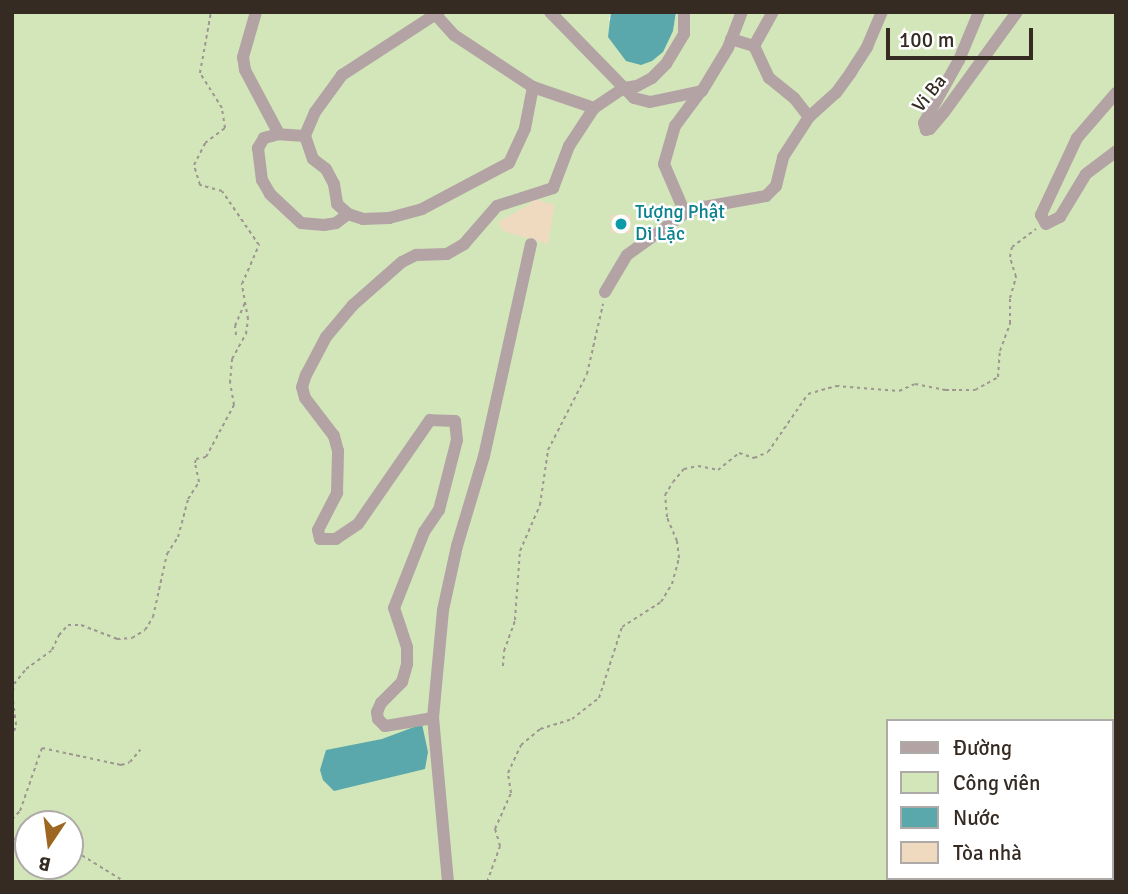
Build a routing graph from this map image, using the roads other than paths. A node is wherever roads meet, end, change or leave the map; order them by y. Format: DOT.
graph roads {
  1 [pos="256,12"];
  2 [pos="550,12"];
  3 [pos="684,12"];
  4 [pos="741,12"];
  5 [pos="772,12"];
  6 [pos="882,12"];
  7 [pos="979,12"];
  8 [pos="1017,12"];
  9 [pos="437,13"];
  10 [pos="731,39"];
  11 [pos="754,46"];
  12 [pos="533,87"];
  13 [pos="624,88"];
  14 [pos="702,91"];
  15 [pos="1116,93"];
  16 [pos="594,108"];
  17 [pos="808,117"];
  18 [pos="279,134"];
  19 [pos="304,136"];
  20 [pos="1116,151"];
  21 [pos="685,213"];
  22 [pos="348,214"];
  23 [pos="531,244"];
  24 [pos="606,292"];
  25 [pos="433,718"];
  26 [pos="448,882"];
  1 -- 18 [label="street"];
  2 -- 13 [label="street"];
  3 -- 13 [label="street"];
  4 -- 10 [label="street"];
  5 -- 11 [label="street"];
  6 -- 17 [label="street"];
  7 -- 8 [label="street, Vi Ba"];
  9 -- 12 [label="street"];
  9 -- 19 [label="street"];
  10 -- 11 [label="street"];
  10 -- 14 [label="street"];
  11 -- 17 [label="street"];
  12 -- 16 [label="street"];
  12 -- 22 [label="street"];
  13 -- 14 [label="street"];
  13 -- 16 [label="street"];
  14 -- 21 [label="street"];
  15 -- 20 [label="street"];
  16 -- 25 [label="street"];
  17 -- 21 [label="street"];
  18 -- 19 [label="street"];
  18 -- 22 [label="street"];
  19 -- 22 [label="street"];
  21 -- 24 [label="street"];
  23 -- 25 [label="street"];
  25 -- 26 [label="street"];
}
